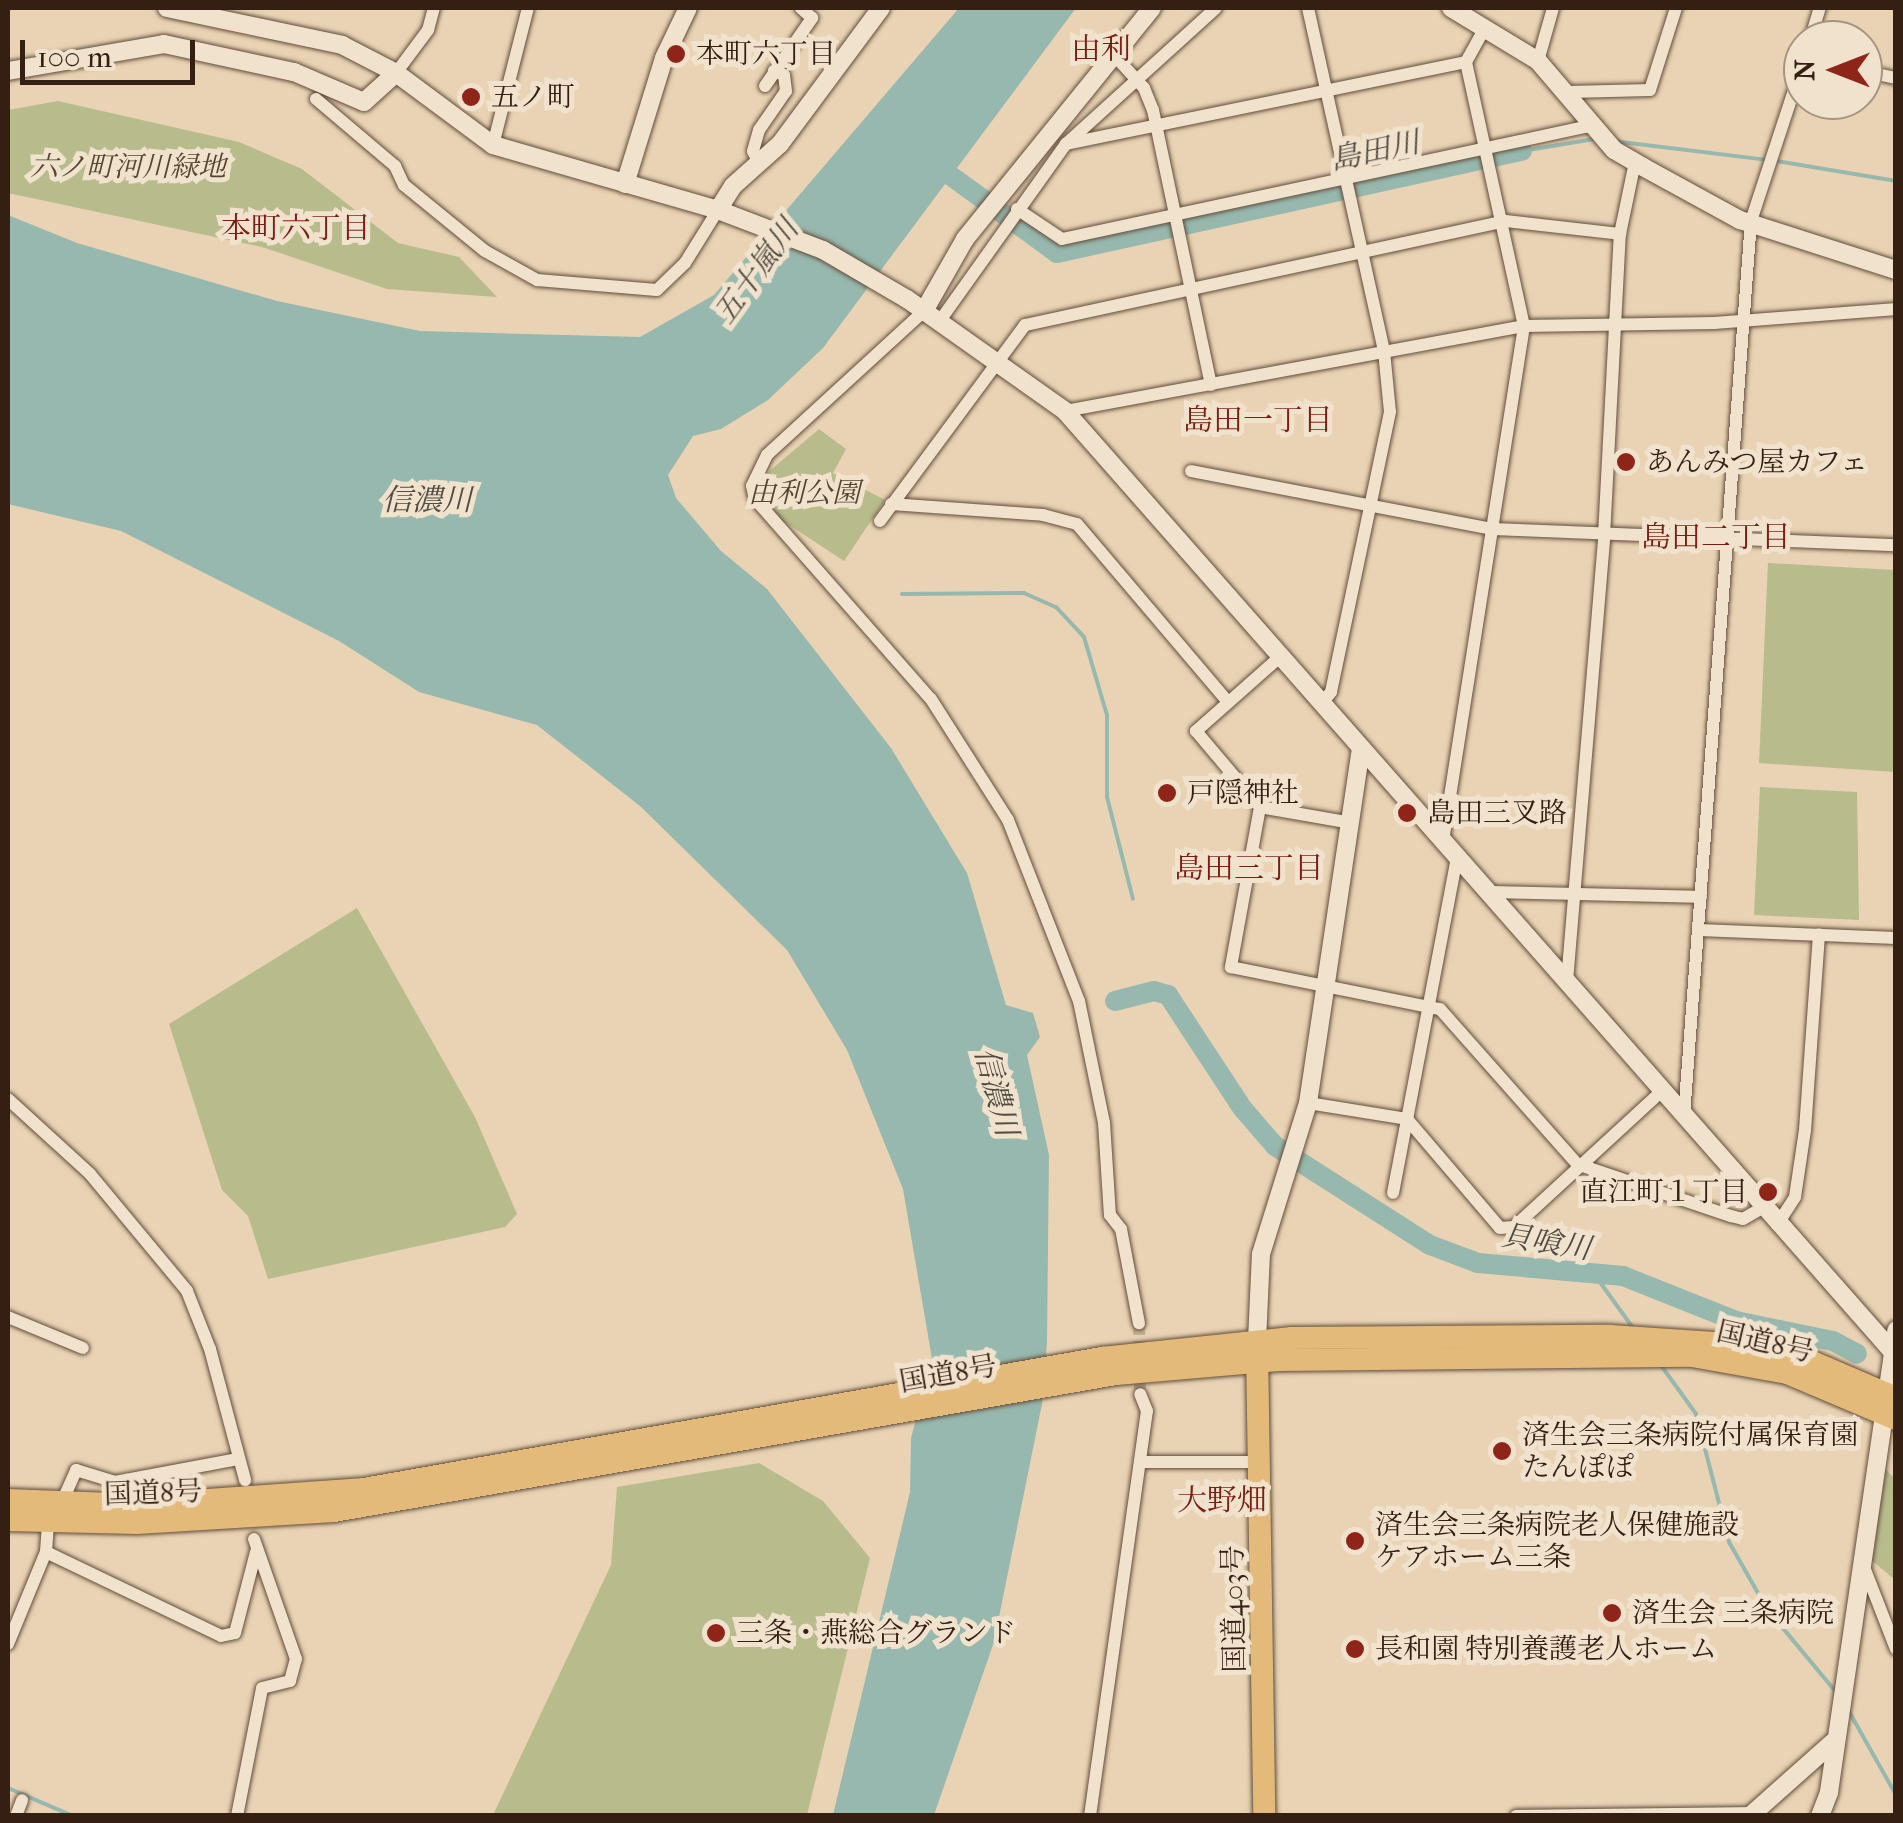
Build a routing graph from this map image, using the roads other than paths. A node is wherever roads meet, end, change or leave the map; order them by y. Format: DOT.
graph roads {
  1 [pos="167,8"];
  2 [pos="434,8"];
  3 [pos="528,8"];
  4 [pos="688,8"];
  5 [pos="881,8"];
  6 [pos="1152,8"];
  7 [pos="1216,8"];
  8 [pos="1308,8"];
  9 [pos="1451,8"];
  10 [pos="1553,8"];
  11 [pos="1676,8"];
  12 [pos="807,13"];
  13 [pos="1486,28"];
  14 [pos="1114,55"];
  15 [pos="1538,60"];
  16 [pos="1466,62"];
  17 [pos="8,71"];
  18 [pos="774,72"];
  19 [pos="396,73"];
  20 [pos="1136,76"];
  21 [pos="765,86"];
  22 [pos="1327,92"];
  23 [pos="1569,92"];
  24 [pos="316,99"];
  25 [pos="1591,120"];
  26 [pos="1785,120"];
  27 [pos="1158,128"];
  28 [pos="1066,144"];
  29 [pos="493,145"];
  30 [pos="1486,149"];
  31 [pos="1635,162"];
  32 [pos="759,163"];
  33 [pos="625,184"];
  34 [pos="1348,185"];
  35 [pos="1017,209"];
  36 [pos="726,213"];
  37 [pos="1176,216"];
  38 [pos="1505,220"];
  39 [pos="1752,222"];
  40 [pos="1620,234"];
  41 [pos="1362,247"];
  42 [pos="1896,270"];
  43 [pos="1188,290"];
  44 [pos="1896,308"];
  45 [pos="932,316"];
  46 [pos="1744,321"];
  47 [pos="1617,325"];
  48 [pos="1524,326"];
  49 [pos="1384,352"];
  50 [pos="995,361"];
  51 [pos="1210,384"];
  52 [pos="1065,411"];
  53 [pos="1191,471"];
  54 [pos="892,504"];
  55 [pos="1373,510"];
  56 [pos="880,521"];
  57 [pos="1493,529"];
  58 [pos="1604,536"];
  59 [pos="1728,538"];
  60 [pos="1896,545"];
  61 [pos="1282,655"];
  62 [pos="1228,702"];
  63 [pos="1322,703"];
  64 [pos="1361,748"];
  65 [pos="1260,808"];
  66 [pos="1352,823"];
  67 [pos="1443,841"];
  68 [pos="1457,857"];
  69 [pos="1487,892"];
  70 [pos="1577,892"];
  71 [pos="1701,897"];
  72 [pos="1698,930"];
  73 [pos="1819,935"];
  74 [pos="1896,938"];
  75 [pos="1566,981"];
  76 [pos="1326,988"];
  77 [pos="1428,1004"];
  78 [pos="1662,1091"];
  79 [pos="8,1099"];
  80 [pos="1308,1103"];
  81 [pos="1684,1116"];
  82 [pos="1407,1119"];
  83 [pos="1577,1164"];
  84 [pos="1393,1193"];
  85 [pos="1764,1208"];
  86 [pos="1777,1225"];
  87 [pos="8,1317"];
  88 [pos="1139,1323"];
  89 [pos="1896,1330"];
  90 [pos="83,1348"];
  91 [pos="1891,1350"];
  92 [pos="1257,1351"];
  93 [pos="1140,1394"];
  94 [pos="1890,1401"];
  95 [pos="238,1459"];
  96 [pos="1140,1462"];
  97 [pos="1260,1462"];
  98 [pos="245,1480"];
  99 [pos="8,1500"];
  100 [pos="62,1502"];
  101 [pos="306,1505"];
  102 [pos="8,1520"];
  103 [pos="48,1523"];
  104 [pos="46,1552"];
  105 [pos="1860,1559"];
  106 [pos="8,1644"];
  107 [pos="1896,1649"];
  108 [pos="1834,1740"];
  109 [pos="22,1800"];
  110 [pos="1750,1814"];
  111 [pos="16,1816"];
  112 [pos="237,1816"];
  113 [pos="1090,1816"];
  114 [pos="1264,1816"];
  115 [pos="1516,1816"];
  116 [pos="1820,1816"];
  1 -- 19 [label="street"];
  2 -- 19 [label="street"];
  3 -- 29 [label="street"];
  4 -- 33 [label="street"];
  5 -- 32 [label="street"];
  6 -- 14 [label="street"];
  7 -- 20 [label="street"];
  8 -- 22 [label="street"];
  9 -- 13 [label="street"];
  10 -- 15 [label="street"];
  11 -- 23 [label="street"];
  12 -- 18 [label="street"];
  13 -- 15 [label="street"];
  13 -- 16 [label="street"];
  14 -- 20 [label="street"];
  14 -- 45 [label="street"];
  15 -- 23 [label="street"];
  16 -- 22 [label="street"];
  16 -- 30 [label="street"];
  17 -- 19 [label="street"];
  18 -- 21 [label="street"];
  18 -- 32 [label="street"];
  19 -- 29 [label="street"];
  20 -- 27 [label="street"];
  20 -- 28 [label="street"];
  22 -- 27 [label="street"];
  22 -- 34 [label="street"];
  23 -- 25 [label="street"];
  24 -- 36 [label="street"];
  25 -- 30 [label="street"];
  25 -- 31 [label="street"];
  26 -- 39 [label="street"];
  27 -- 28 [label="street"];
  27 -- 37 [label="street"];
  28 -- 35 [label="street"];
  29 -- 33 [label="street"];
  30 -- 34 [label="street"];
  30 -- 38 [label="street"];
  31 -- 39 [label="street"];
  31 -- 40 [label="street"];
  32 -- 36 [label="street"];
  33 -- 36 [label="street"];
  34 -- 37 [label="street"];
  34 -- 41 [label="street"];
  35 -- 37 [label="street"];
  35 -- 45 [label="street"];
  36 -- 45 [label="street"];
  37 -- 43 [label="street"];
  38 -- 40 [label="street"];
  38 -- 41 [label="street"];
  38 -- 48 [label="street"];
  39 -- 42 [label="street"];
  39 -- 46 [label="street"];
  40 -- 47 [label="street"];
  41 -- 43 [label="street"];
  41 -- 49 [label="street"];
  43 -- 50 [label="street"];
  43 -- 51 [label="street"];
  44 -- 46 [label="street"];
  45 -- 50 [label="street"];
  45 -- 88 [label="street"];
  46 -- 47 [label="street"];
  46 -- 59 [label="street"];
  47 -- 48 [label="street"];
  47 -- 58 [label="street"];
  48 -- 49 [label="street"];
  48 -- 57 [label="street"];
  49 -- 51 [label="street"];
  49 -- 55 [label="street"];
  50 -- 52 [label="street"];
  50 -- 54 [label="street"];
  51 -- 52 [label="street"];
  52 -- 61 [label="street"];
  53 -- 55 [label="street"];
  54 -- 56 [label="street"];
  54 -- 62 [label="street"];
  55 -- 57 [label="street"];
  55 -- 63 [label="street"];
  57 -- 58 [label="street"];
  57 -- 67 [label="street"];
  58 -- 59 [label="street"];
  58 -- 70 [label="street"];
  59 -- 60 [label="street"];
  59 -- 71 [label="street"];
  61 -- 62 [label="street"];
  61 -- 63 [label="street"];
  62 -- 65 [label="street"];
  63 -- 64 [label="street"];
  64 -- 66 [label="street"];
  64 -- 67 [label="street"];
  65 -- 66 [label="street"];
  65 -- 76 [label="street"];
  66 -- 76 [label="street"];
  67 -- 68 [label="street"];
  68 -- 69 [label="street"];
  68 -- 77 [label="street"];
  69 -- 70 [label="street"];
  69 -- 75 [label="street"];
  70 -- 71 [label="street"];
  70 -- 75 [label="street"];
  71 -- 72 [label="street"];
  72 -- 73 [label="street"];
  72 -- 81 [label="street"];
  73 -- 74 [label="street"];
  73 -- 86 [label="street"];
  75 -- 78 [label="street"];
  76 -- 77 [label="street"];
  76 -- 80 [label="street"];
  77 -- 82 [label="street"];
  77 -- 83 [label="street"];
  78 -- 81 [label="street"];
  78 -- 83 [label="street"];
  79 -- 95 [label="street"];
  80 -- 82 [label="street"];
  80 -- 92 [label="street"];
  81 -- 85 [label="street"];
  82 -- 83 [label="street"];
  82 -- 84 [label="street"];
  83 -- 85 [label="street"];
  85 -- 86 [label="street"];
  86 -- 91 [label="street"];
  87 -- 90 [label="street"];
  89 -- 91 [label="street"];
  91 -- 94 [label="street"];
  92 -- 94 [label="highway, 国道8号"];
  92 -- 97 [label="highway, 国道403号"];
  92 -- 101 [label="highway, 国道8号"];
  93 -- 96 [label="street"];
  94 -- 105 [label="street"];
  95 -- 98 [label="street"];
  95 -- 100 [label="street"];
  96 -- 97 [label="street"];
  96 -- 113 [label="street"];
  97 -- 114 [label="highway, 国道403号"];
  99 -- 100 [label="highway, 国道8号"];
  100 -- 101 [label="highway, 国道8号"];
  101 -- 103 [label="highway, 国道8号"];
  102 -- 103 [label="highway, 国道8号"];
  103 -- 104 [label="street"];
  104 -- 106 [label="street"];
  104 -- 112 [label="street"];
  105 -- 107 [label="street"];
  105 -- 108 [label="street"];
  108 -- 110 [label="street"];
  108 -- 116 [label="street"];
  109 -- 111 [label="street"];
  110 -- 115 [label="street"];
}
